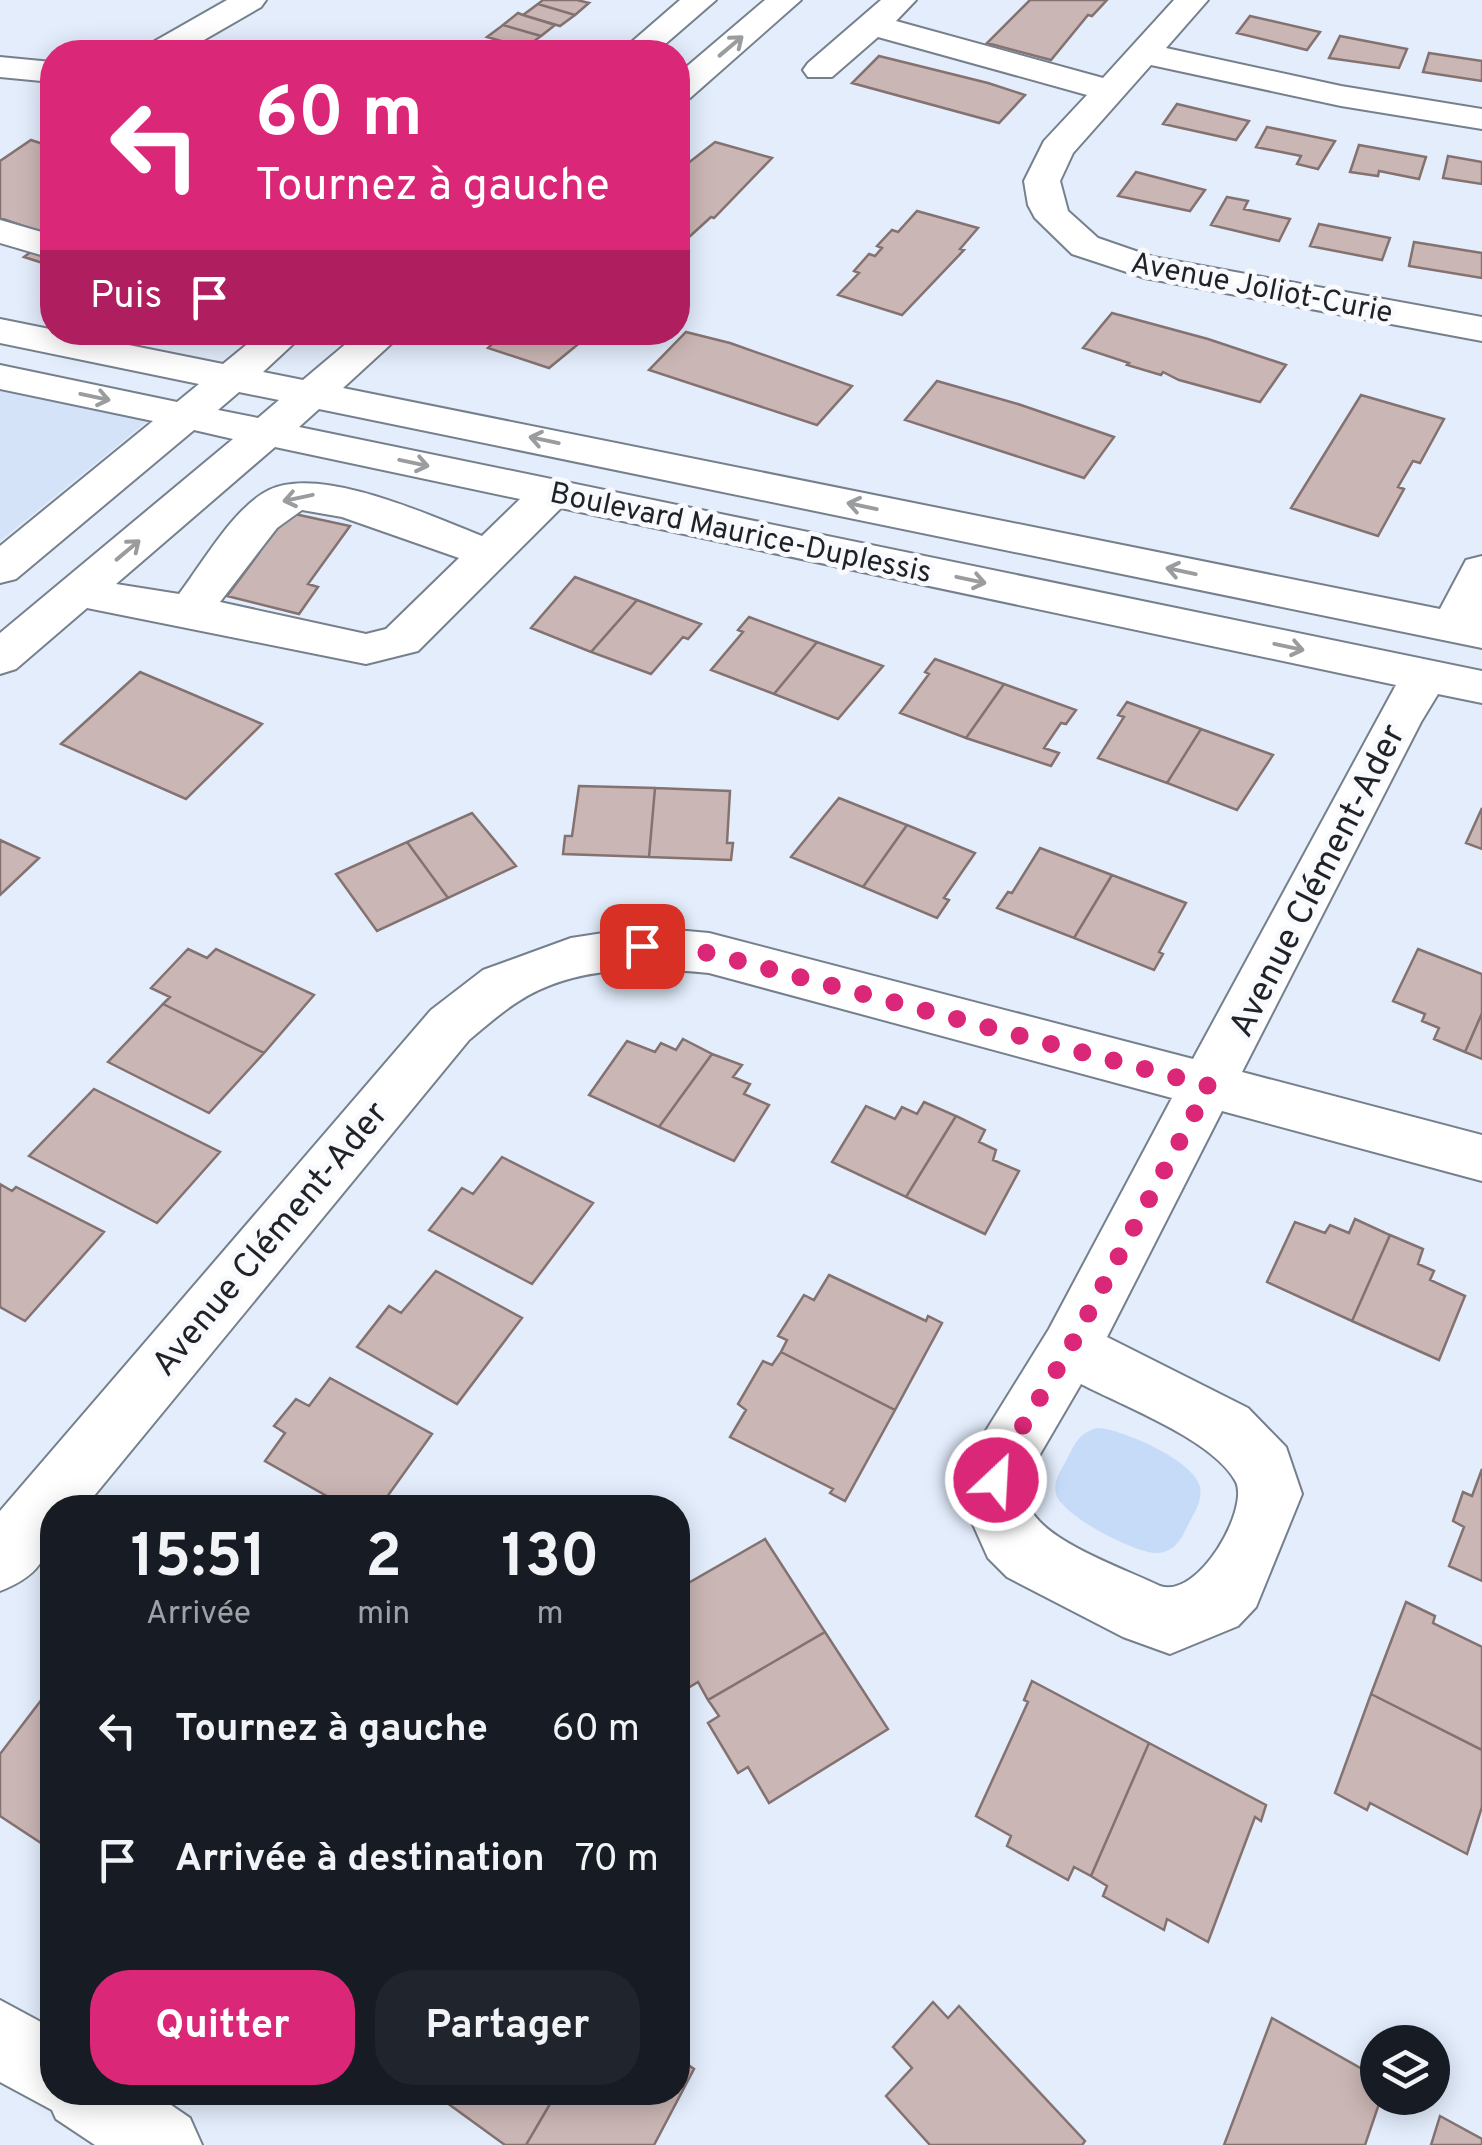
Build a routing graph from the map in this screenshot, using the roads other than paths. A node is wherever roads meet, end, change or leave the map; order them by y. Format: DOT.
graph roads {
  1 [pos="250,0"];
  2 [pos="700,0"];
  3 [pos="784,0"];
  4 [pos="900,0"];
  5 [pos="1192,0"];
  6 [pos="872,26"];
  7 [pos="181,40"];
  8 [pos="651,40"];
  9 [pos="1146,54"];
  10 [pos="0,66"];
  11 [pos="820,70"];
  12 [pos="40,71"];
  13 [pos="690,82"];
  14 [pos="1111,91"];
  15 [pos="1482,120"];
  16 [pos="0,231"];
  17 [pos="40,243"];
  18 [pos="1482,329"];
  19 [pos="0,331"];
  20 [pos="40,335"];
  21 [pos="123,345"];
  22 [pos="271,345"];
  23 [pos="368,345"];
  24 [pos="0,376"];
  25 [pos="229,378"];
  26 [pos="312,392"];
  27 [pos="188,417"];
  28 [pos="265,432"];
  29 [pos="552,492"];
  30 [pos="19,531"];
  31 [pos="492,555"];
  32 [pos="0,569"];
  33 [pos="1482,570"];
  34 [pos="78,592"];
  35 [pos="190,611"];
  36 [pos="1468,630"];
  37 [pos="0,658"];
  38 [pos="1426,676"];
  39 [pos="1482,687"];
  40 [pos="1209,1086"];
  41 [pos="1482,1158"];
  42 [pos="1070,1348"];
  43 [pos="55,1495"];
  44 [pos="40,1512"];
  45 [pos="0,1560"];
  46 [pos="0,2038"];
  47 [pos="40,2064"];
  48 [pos="102,2105"];
  49 [pos="162,2145"];
  1 -- 7 [label="street"];
  2 -- 8 [label="street"];
  13 -- 3 [label="street, one-way"];
  4 -- 6 [label="street"];
  5 -- 9 [label="street"];
  6 -- 11 [label="street"];
  6 -- 14 [label="street"];
  9 -- 14 [label="street"];
  9 -- 15 [label="street"];
  10 -- 12 [label="street"];
  14 -- 18 [label="street, Avenue Joliot-Curie"];
  16 -- 17 [label="street"];
  19 -- 20 [label="street, Boulevard Maurice-Duplessis"];
  21 -- 25 [label="street, Boulevard Maurice-Duplessis"];
  22 -- 25 [label="street"];
  23 -- 26 [label="street"];
  24 -- 27 [label="street, Boulevard Maurice-Duplessis, one-way"];
  25 -- 26 [label="street, Boulevard Maurice-Duplessis"];
  25 -- 27 [label="street"];
  26 -- 28 [label="street"];
  36 -- 26 [label="street, Boulevard Maurice-Duplessis, one-way"];
  27 -- 28 [label="street, Boulevard Maurice-Duplessis"];
  27 -- 30 [label="street"];
  28 -- 29 [label="street, Boulevard Maurice-Duplessis, one-way"];
  34 -- 28 [label="street, one-way"];
  29 -- 31 [label="street"];
  29 -- 38 [label="street, Boulevard Maurice-Duplessis, one-way"];
  30 -- 32 [label="street"];
  31 -- 35 [label="street"];
  31 -- 35 [label="street, one-way"];
  33 -- 36 [label="street"];
  34 -- 35 [label="street"];
  34 -- 37 [label="street"];
  38 -- 39 [label="street, Boulevard Maurice-Duplessis"];
  38 -- 40 [label="street, Avenue Clément-Ader"];
  40 -- 41 [label="street, Avenue Clément-Ader"];
  40 -- 42 [label="street, Avenue Clément-Ader"];
  40 -- 43 [label="street, Avenue Clément-Ader"];
  42 -- 42 [label="street"];
  44 -- 45 [label="street, Avenue Clément-Ader"];
  46 -- 47 [label="street"];
  48 -- 49 [label="street"];
}
